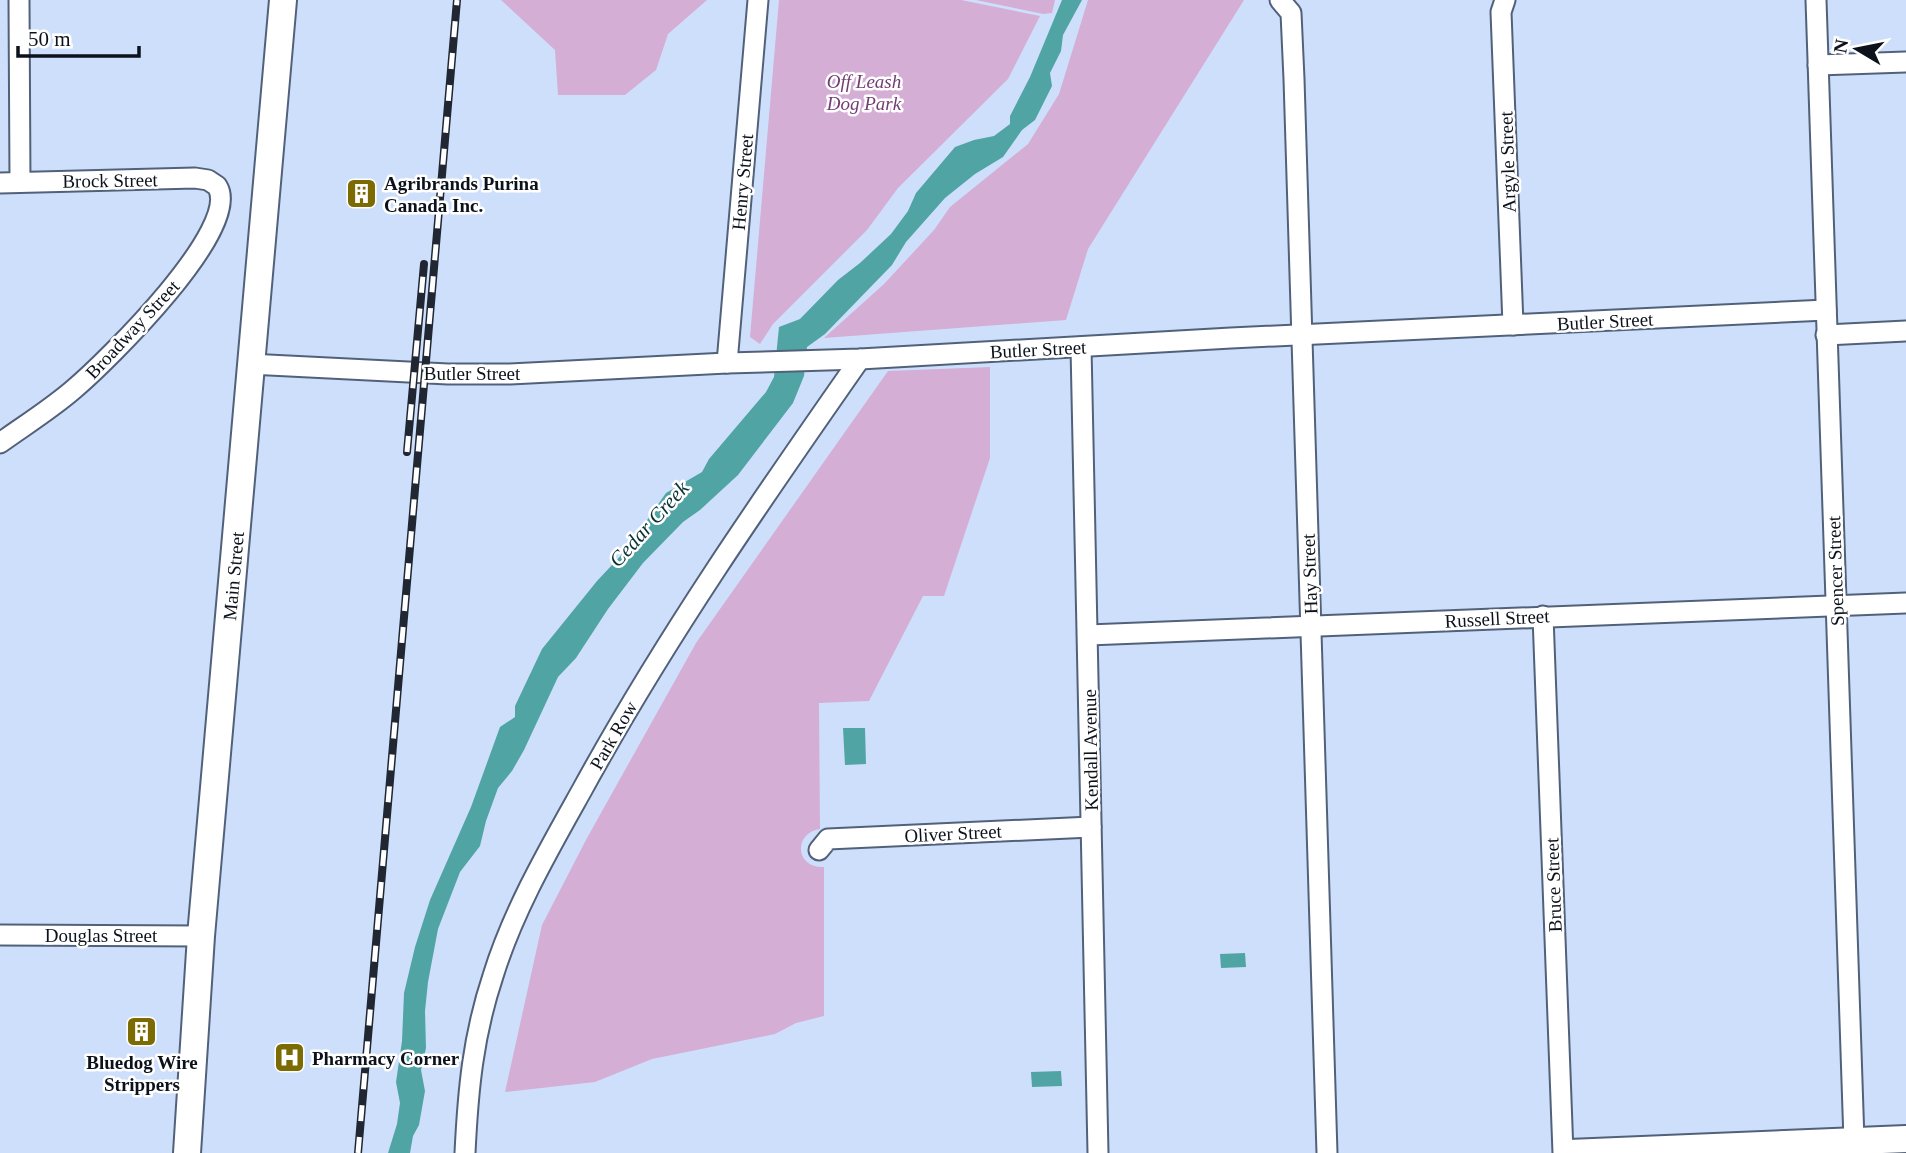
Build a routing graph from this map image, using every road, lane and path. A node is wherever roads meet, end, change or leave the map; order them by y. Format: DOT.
graph roads {
  1 [pos="19,0"];
  2 [pos="283,0"];
  3 [pos="758,0"];
  4 [pos="1280,0"];
  5 [pos="1505,0"];
  6 [pos="1816,0"];
  7 [pos="1906,62"];
  8 [pos="1818,65"];
  9 [pos="20,182"];
  10 [pos="0,183"];
  11 [pos="217,186"];
  12 [pos="1826,310"];
  13 [pos="1513,325"];
  14 [pos="1906,331"];
  15 [pos="1301,335"];
  16 [pos="1826,335"];
  17 [pos="1081,347"];
  18 [pos="860,359"];
  19 [pos="727,363"];
  20 [pos="251,364"];
  21 [pos="0,443"];
  22 [pos="1906,603"];
  23 [pos="1836,607"];
  24 [pos="1543,616"];
  25 [pos="1311,627"];
  26 [pos="1088,635"];
  27 [pos="1091,827"];
  28 [pos="819,850"];
  29 [pos="0,935"];
  30 [pos="201,936"];
  31 [pos="1906,1139"];
  32 [pos="1854,1141"];
  33 [pos="187,1153"];
  34 [pos="465,1153"];
  35 [pos="1098,1153"];
  36 [pos="1327,1153"];
  37 [pos="1563,1153"];
  38 [pos="1569,1153"];
  1 -- 9 [label="street"];
  2 -- 20 [label="main road, Main Street"];
  3 -- 19 [label="street, Henry Street"];
  4 -- 15 [label="street, Hay Street"];
  5 -- 13 [label="street, Argyle Street"];
  6 -- 8 [label="street, Spencer Street"];
  7 -- 8 [label="street"];
  8 -- 12 [label="street, Spencer Street"];
  9 -- 10 [label="street, Brock Street"];
  9 -- 11 [label="street, Brock Street"];
  11 -- 21 [label="street, Broadway Street"];
  12 -- 13 [label="street, Butler Street"];
  12 -- 16 [label="street, Spencer Street"];
  13 -- 15 [label="street, Butler Street"];
  14 -- 16 [label="street"];
  15 -- 17 [label="street, Butler Street"];
  15 -- 25 [label="street, Hay Street"];
  16 -- 23 [label="street, Spencer Street"];
  17 -- 18 [label="street, Butler Street"];
  17 -- 26 [label="street, Kendall Avenue"];
  18 -- 19 [label="street, Butler Street"];
  18 -- 34 [label="street, Park Row"];
  19 -- 20 [label="street, Butler Street"];
  20 -- 30 [label="main road, Main Street"];
  22 -- 23 [label="street, Russell Street"];
  23 -- 24 [label="street, Russell Street"];
  23 -- 32 [label="street, Spencer Street"];
  24 -- 25 [label="street, Russell Street"];
  24 -- 37 [label="street, Bruce Street"];
  25 -- 26 [label="street, Russell Street"];
  25 -- 36 [label="street, Hay Street"];
  26 -- 27 [label="street, Kendall Avenue"];
  27 -- 28 [label="street, Oliver Street"];
  27 -- 35 [label="street, Kendall Avenue"];
  29 -- 30 [label="street, Douglas Street"];
  30 -- 33 [label="main road, Main Street"];
  31 -- 32 [label="main road"];
  32 -- 38 [label="main road"];
}
